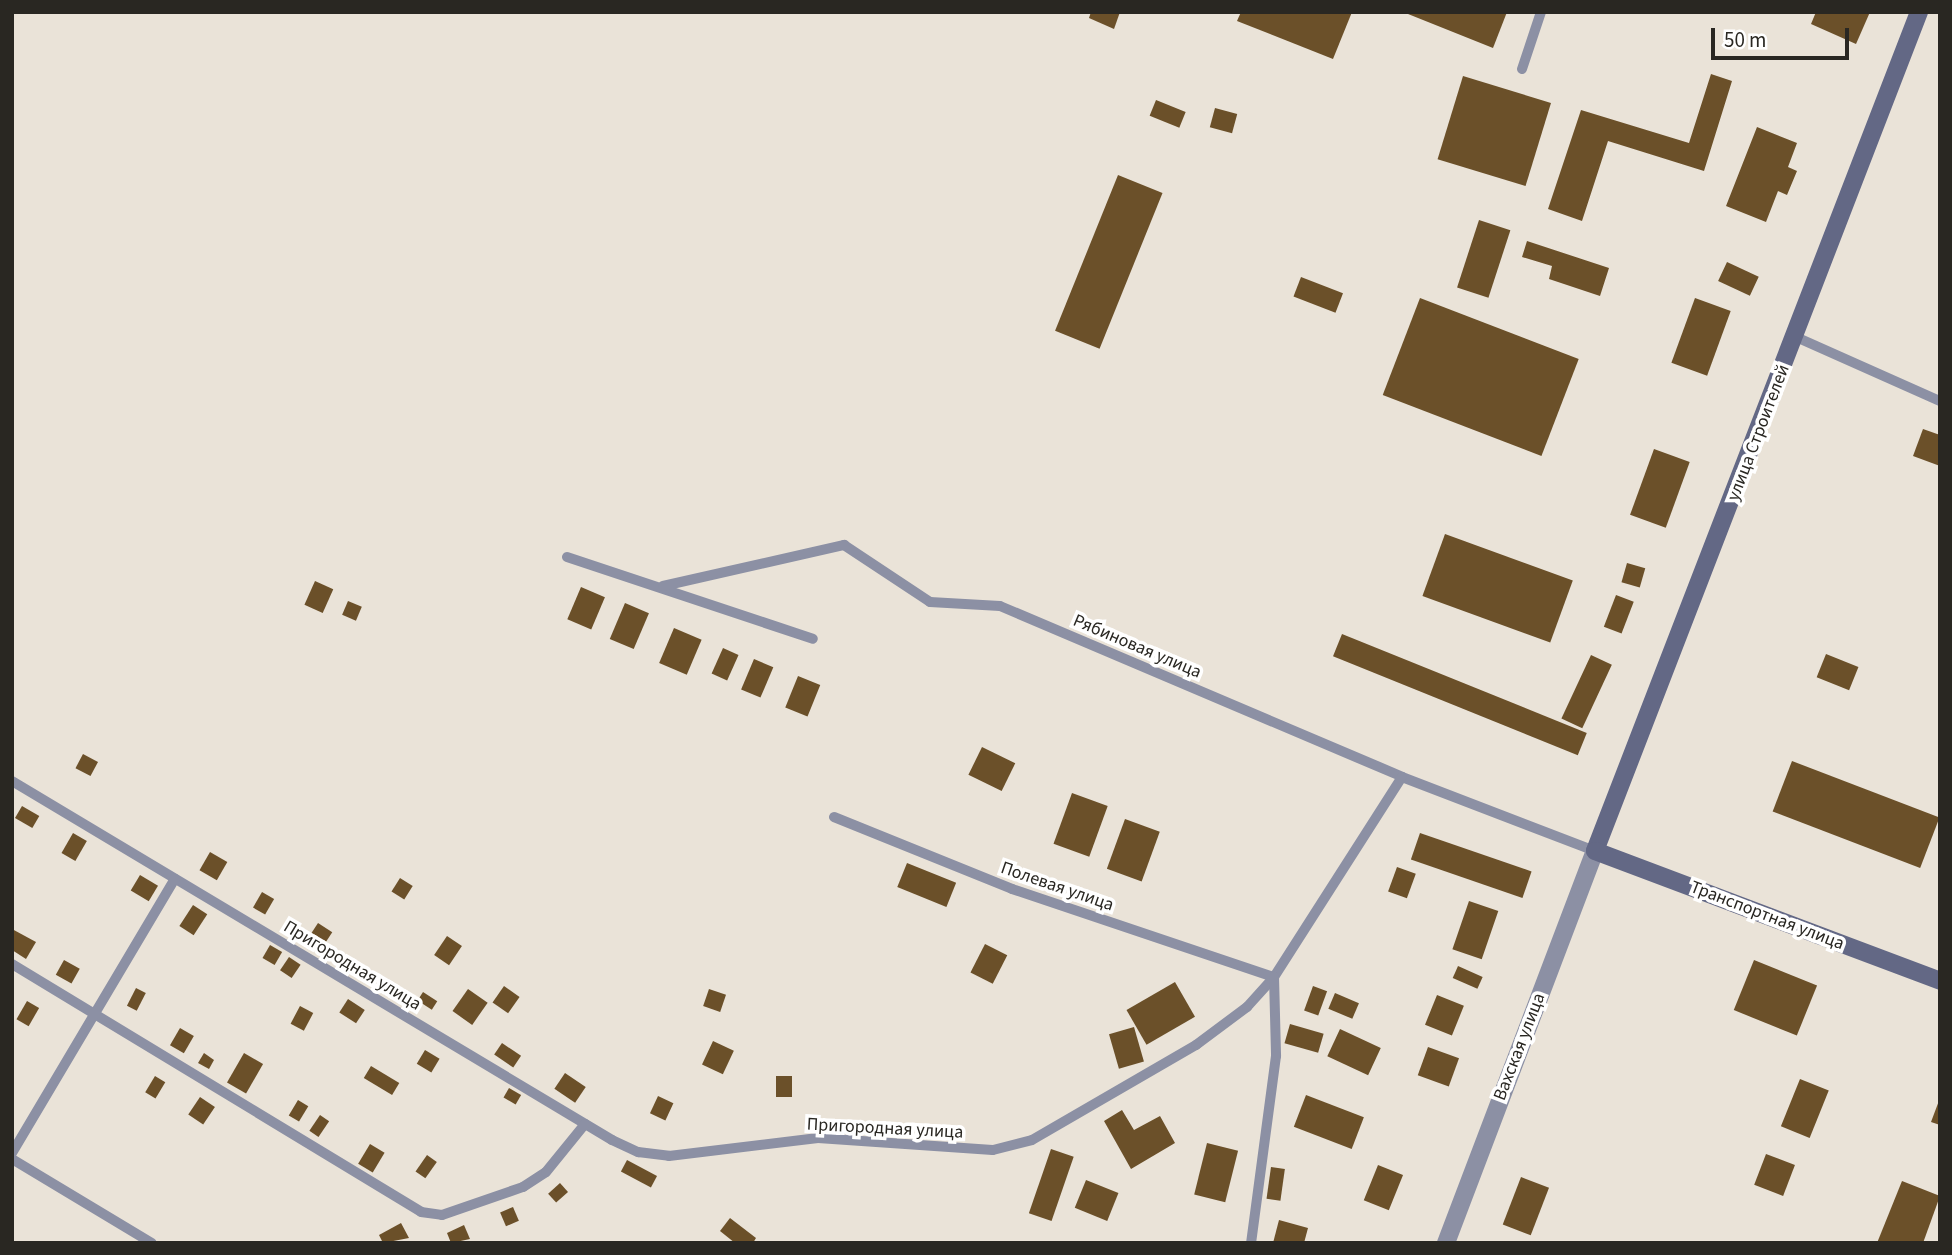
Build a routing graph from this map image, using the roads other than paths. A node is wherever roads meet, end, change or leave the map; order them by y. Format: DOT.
graph roads {
  1 [pos="1541,12"];
  2 [pos="1919,12"];
  3 [pos="1522,69"];
  4 [pos="1796,337"];
  5 [pos="1940,401"];
  6 [pos="568,557"];
  7 [pos="663,586"];
  8 [pos="813,639"];
  9 [pos="1402,777"];
  10 [pos="12,781"];
  11 [pos="834,817"];
  12 [pos="1595,851"];
  13 [pos="175,879"];
  14 [pos="12,964"];
  15 [pos="1274,977"];
  16 [pos="1940,981"];
  17 [pos="96,1013"];
  18 [pos="585,1124"];
  19 [pos="12,1153"];
  20 [pos="12,1159"];
  21 [pos="152,1243"];
  22 [pos="1251,1243"];
  23 [pos="1446,1243"];
  1 -- 3 [label="lane"];
  2 -- 4 [label="main road, улица Строителей"];
  4 -- 5 [label="lane"];
  4 -- 12 [label="main road, улица Строителей"];
  6 -- 7 [label="lane, Рябиновая улица"];
  7 -- 8 [label="lane, Рябиновая улица"];
  7 -- 9 [label="lane, Рябиновая улица"];
  9 -- 12 [label="lane, Рябиновая улица"];
  9 -- 15 [label="lane, Пригородная улица"];
  10 -- 13 [label="lane, Пригородная улица"];
  11 -- 15 [label="lane, Полевая улица"];
  12 -- 16 [label="main road, Транспортная улица"];
  12 -- 23 [label="street, Вахская улица"];
  13 -- 17 [label="lane"];
  13 -- 18 [label="lane, Пригородная улица"];
  14 -- 17 [label="lane"];
  15 -- 18 [label="lane, Пригородная улица"];
  15 -- 22 [label="lane"];
  17 -- 18 [label="lane"];
  17 -- 19 [label="lane"];
  20 -- 21 [label="lane"];
}
